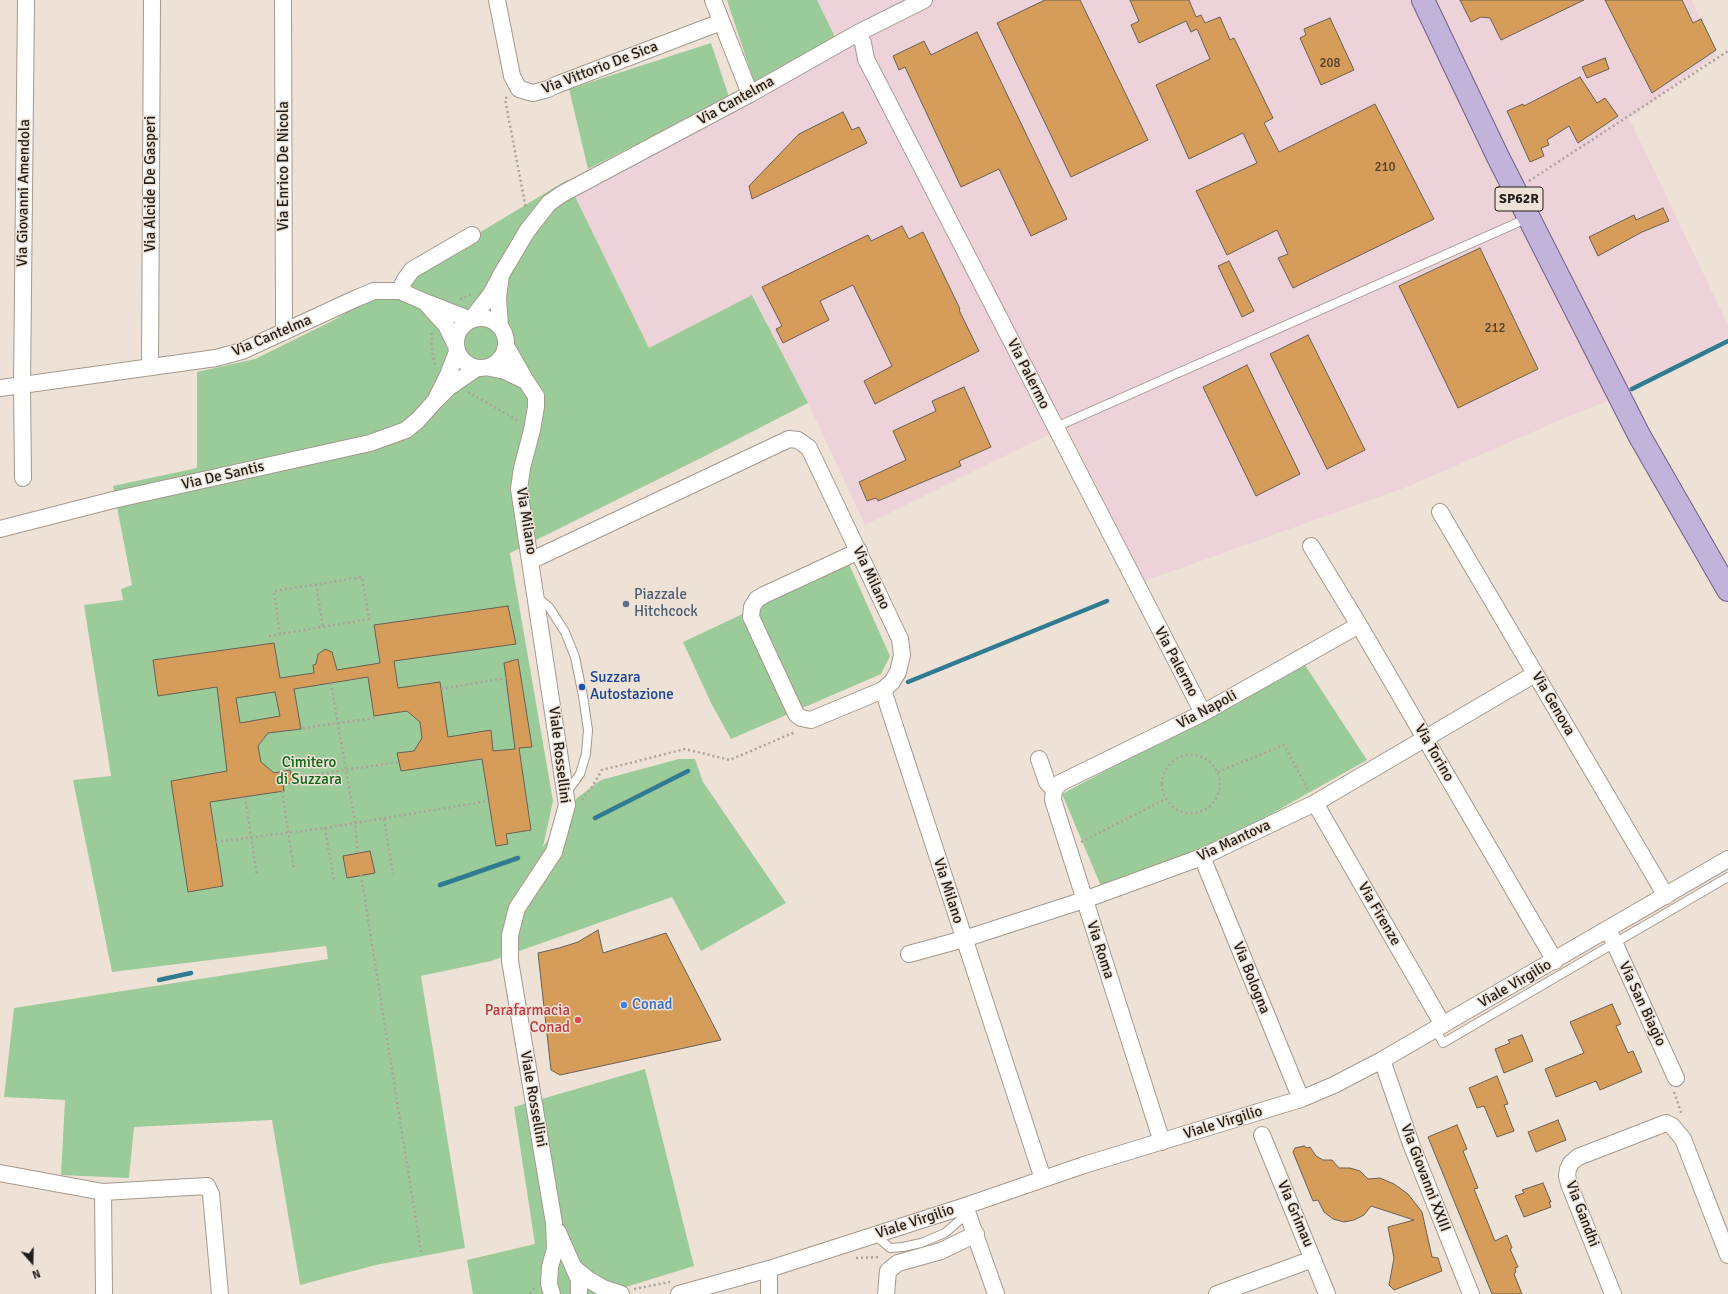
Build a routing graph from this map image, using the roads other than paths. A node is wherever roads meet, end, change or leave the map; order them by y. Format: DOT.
graph roads {
  1 [pos="26,0"];
  2 [pos="152,0"];
  3 [pos="283,0"];
  4 [pos="497,0"];
  5 [pos="713,0"];
  6 [pos="924,0"];
  7 [pos="1424,0"];
  8 [pos="721,22"];
  9 [pos="858,33"];
  10 [pos="750,94"];
  11 [pos="1528,217"];
  12 [pos="472,235"];
  13 [pos="502,275"];
  14 [pos="400,291"];
  15 [pos="443,314"];
  16 [pos="471,320"];
  17 [pos="500,326"];
  18 [pos="284,332"];
  19 [pos="506,346"];
  20 [pos="456,348"];
  21 [pos="150,367"];
  22 [pos="483,368"];
  23 [pos="450,381"];
  24 [pos="526,381"];
  25 [pos="22,386"];
  26 [pos="0,388"];
  27 [pos="1056,428"];
  28 [pos="23,478"];
  29 [pos="1440,512"];
  30 [pos="0,530"];
  31 [pos="1311,546"];
  32 [pos="858,551"];
  33 [pos="530,561"];
  34 [pos="1728,590"];
  35 [pos="535,595"];
  36 [pos="1359,625"];
  37 [pos="1535,674"];
  38 [pos="883,690"];
  39 [pos="1203,713"];
  40 [pos="1425,738"];
  41 [pos="1039,759"];
  42 [pos="1054,790"];
  43 [pos="567,799"];
  44 [pos="1315,803"];
  45 [pos="1202,857"];
  46 [pos="1728,859"];
  47 [pos="1728,877"];
  48 [pos="1666,896"];
  49 [pos="1084,900"];
  50 [pos="1611,936"];
  51 [pos="964,939"];
  52 [pos="909,954"];
  53 [pos="1555,961"];
  54 [pos="1441,1033"];
  55 [pos="1382,1060"];
  56 [pos="1676,1078"];
  57 [pos="1301,1099"];
  58 [pos="1262,1135"];
  59 [pos="1162,1142"];
  60 [pos="0,1173"];
  61 [pos="1042,1179"];
  62 [pos="103,1192"];
  63 [pos="966,1209"];
  64 [pos="554,1223"];
  65 [pos="976,1234"];
  66 [pos="875,1235"];
  67 [pos="1728,1255"];
  68 [pos="1313,1259"];
  69 [pos="550,1267"];
  70 [pos="574,1267"];
  71 [pos="768,1269"];
  72 [pos="886,1288"];
  73 [pos="684,1290"];
  74 [pos="537,1291"];
  75 [pos="625,1291"];
  76 [pos="104,1294"];
  77 [pos="220,1294"];
  78 [pos="552,1294"];
  79 [pos="579,1294"];
  80 [pos="769,1294"];
  81 [pos="996,1294"];
  82 [pos="1217,1294"];
  83 [pos="1327,1294"];
  84 [pos="1470,1294"];
  85 [pos="1613,1294"];
  1 -- 25 [label="street, Via Giovanni Amendola"];
  2 -- 21 [label="street, Via Alcide De Gasperi"];
  3 -- 18 [label="street, Via Enrico De Nicola"];
  4 -- 8 [label="street, Via Vittorio De Sica"];
  5 -- 8 [label="street"];
  6 -- 9 [label="street, Via Cantelma"];
  7 -- 11 [label="main road, SP62R"];
  8 -- 10 [label="street"];
  9 -- 10 [label="street, Via Cantelma"];
  9 -- 27 [label="street, Via Palermo"];
  10 -- 13 [label="street, Via Cantelma"];
  11 -- 27 [label="lane"];
  11 -- 34 [label="main road, SP62R"];
  12 -- 14 [label="street"];
  13 -- 16 [label="street, Via Cantelma"];
  13 -- 17 [label="street"];
  14 -- 15 [label="street"];
  14 -- 18 [label="street, Via Cantelma"];
  15 -- 16 [label="street"];
  15 -- 20 [label="street"];
  16 -- 17 [label="street"];
  16 -- 20 [label="street"];
  17 -- 19 [label="street"];
  18 -- 21 [label="street, Via Cantelma"];
  19 -- 22 [label="street"];
  19 -- 24 [label="street, Via Milano"];
  20 -- 22 [label="street"];
  20 -- 23 [label="street, Via De Santis"];
  21 -- 25 [label="street, Via Cantelma"];
  22 -- 23 [label="street"];
  22 -- 24 [label="street"];
  23 -- 30 [label="street, Via De Santis"];
  24 -- 33 [label="street, Via Milano"];
  25 -- 26 [label="street, Via Cantelma"];
  25 -- 28 [label="street, Via Giovanni Amendola"];
  27 -- 39 [label="street, Via Palermo"];
  29 -- 37 [label="street, Via Genova"];
  31 -- 36 [label="street, Via Torino"];
  32 -- 33 [label="street, Via Milano"];
  32 -- 38 [label="street, Via Milano"];
  32 -- 38 [label="street"];
  33 -- 35 [label="street, Viale Rossellini"];
  35 -- 43 [label="street, Viale Rossellini"];
  35 -- 43 [label="lane"];
  36 -- 39 [label="street, Via Napoli"];
  36 -- 40 [label="street, Via Torino"];
  37 -- 40 [label="street, Via Mantova"];
  37 -- 48 [label="street, Via Genova"];
  38 -- 51 [label="street, Via Milano"];
  39 -- 42 [label="street, Via Napoli"];
  40 -- 44 [label="street, Via Mantova"];
  40 -- 53 [label="street, Via Torino"];
  41 -- 42 [label="street, Via Roma"];
  42 -- 49 [label="street, Via Roma"];
  43 -- 64 [label="street, Viale Rossellini"];
  44 -- 45 [label="street, Via Mantova"];
  44 -- 54 [label="street, Via Firenze"];
  45 -- 49 [label="street, Via Mantova"];
  45 -- 57 [label="street, Via Bologna"];
  46 -- 48 [label="street, Viale Virgilio"];
  47 -- 50 [label="lane"];
  48 -- 50 [label="street, Viale Virgilio"];
  49 -- 51 [label="street, Via Mantova"];
  49 -- 59 [label="street, Via Roma"];
  50 -- 53 [label="street, Viale Virgilio"];
  50 -- 54 [label="lane"];
  50 -- 56 [label="street, Via San Biagio"];
  51 -- 52 [label="street, Via Mantova"];
  51 -- 61 [label="street, Via Milano"];
  53 -- 54 [label="street, Viale Virgilio"];
  54 -- 55 [label="street, Viale Virgilio"];
  55 -- 57 [label="street, Viale Virgilio"];
  55 -- 84 [label="street, Via Giovanni XXIII"];
  57 -- 59 [label="street, Viale Virgilio"];
  58 -- 68 [label="street, Via Grimau"];
  59 -- 61 [label="street, Viale Virgilio"];
  60 -- 62 [label="street"];
  61 -- 63 [label="street, Viale Virgilio"];
  62 -- 76 [label="street"];
  62 -- 77 [label="street"];
  63 -- 65 [label="street"];
  63 -- 66 [label="street, Viale Virgilio"];
  63 -- 66 [label="lane"];
  64 -- 69 [label="street"];
  64 -- 70 [label="street"];
  65 -- 72 [label="street"];
  65 -- 81 [label="street"];
  66 -- 71 [label="street, Viale Virgilio"];
  67 -- 85 [label="street, Via Gandhi"];
  68 -- 82 [label="street"];
  68 -- 83 [label="street, Via Grimau"];
  69 -- 74 [label="street"];
  69 -- 78 [label="street"];
  70 -- 75 [label="street"];
  70 -- 79 [label="street"];
  71 -- 73 [label="street, Viale Virgilio"];
  71 -- 80 [label="street"];
}
